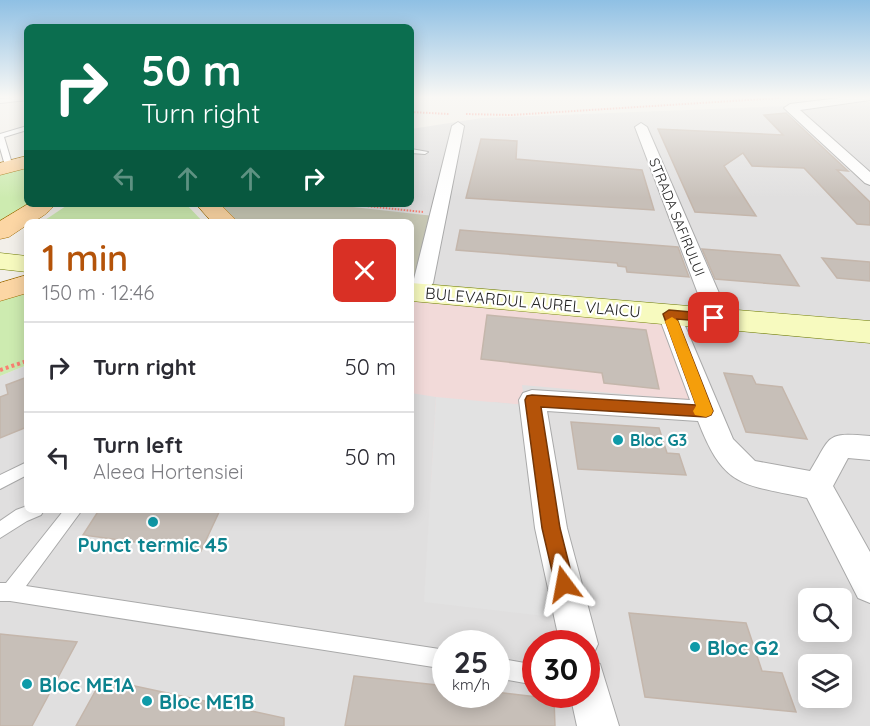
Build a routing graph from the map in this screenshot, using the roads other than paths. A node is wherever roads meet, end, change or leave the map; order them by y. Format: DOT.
graph roads {
  1 [pos="17,131"];
  2 [pos="454,131"];
  3 [pos="643,131"];
  4 [pos="817,131"];
  5 [pos="0,136"];
  6 [pos="414,151"];
  7 [pos="425,152"];
  8 [pos="12,166"];
  9 [pos="870,180"];
  10 [pos="39,207"];
  11 [pos="57,207"];
  12 [pos="210,207"];
  13 [pos="39,219"];
  14 [pos="222,219"];
  15 [pos="24,229"];
  16 [pos="0,232"];
  17 [pos="0,246"];
  18 [pos="24,248"];
  19 [pos="0,261"];
  20 [pos="24,264"];
  21 [pos="24,285"];
  22 [pos="415,286"];
  23 [pos="0,292"];
  24 [pos="714,307"];
  25 [pos="669,314"];
  26 [pos="870,322"];
  27 [pos="870,332"];
  28 [pos="706,411"];
  29 [pos="870,448"];
  30 [pos="24,470"];
  31 [pos="0,482"];
  32 [pos="817,486"];
  33 [pos="31,513"];
  34 [pos="71,513"];
  35 [pos="0,530"];
  36 [pos="870,586"];
  37 [pos="5,592"];
  38 [pos="576,630"];
  39 [pos="432,658"];
  40 [pos="594,708"];
  41 [pos="598,726"];
  1 -- 5 [label="lane"];
  2 -- 22 [label="street"];
  3 -- 24 [label="street, STRADA SAFIRULUI"];
  4 -- 9 [label="street"];
  5 -- 8 [label="lane"];
  6 -- 7 [label="lane"];
  10 -- 16 [label="main road"];
  11 -- 13 [label="main road"];
  12 -- 14 [label="main road"];
  15 -- 17 [label="main road"];
  17 -- 18 [label="main road"];
  19 -- 20 [label="main road"];
  21 -- 23 [label="main road"];
  22 -- 24 [label="main road, BULEVARDUL AUREL VLAICU"];
  22 -- 25 [label="main road, BULEVARDUL AUREL VLAICU"];
  24 -- 26 [label="main road, BULEVARDUL AUREL VLAICU"];
  25 -- 27 [label="main road, BULEVARDUL AUREL VLAICU"];
  25 -- 28 [label="street"];
  28 -- 32 [label="street"];
  28 -- 38 [label="street"];
  29 -- 32 [label="street"];
  30 -- 31 [label="lane"];
  32 -- 36 [label="street"];
  33 -- 35 [label="lane"];
  34 -- 37 [label="lane"];
  37 -- 39 [label="lane"];
  40 -- 41 [label="street"];
}
